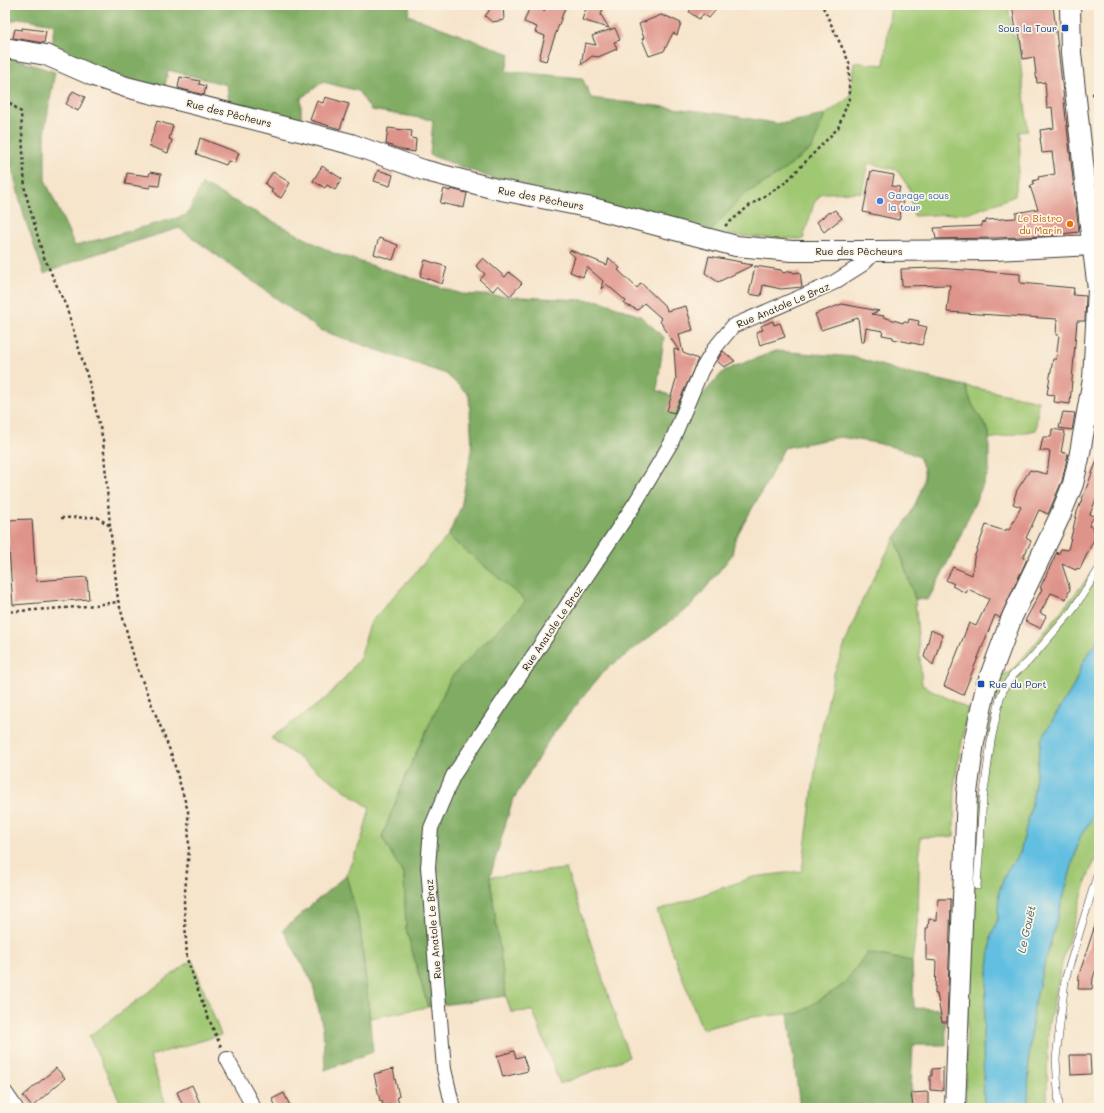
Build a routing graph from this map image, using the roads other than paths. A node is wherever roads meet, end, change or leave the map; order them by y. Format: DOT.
graph roads {
  1 [pos="1070,5"];
  2 [pos="5,48"];
  3 [pos="876,251"];
  4 [pos="1095,254"];
  5 [pos="1099,569"];
  6 [pos="1099,869"];
  7 [pos="977,886"];
  8 [pos="226,1059"];
  9 [pos="5,1092"];
  10 [pos="16,1108"];
  11 [pos="254,1108"];
  12 [pos="453,1108"];
  13 [pos="955,1108"];
  14 [pos="1058,1108"];
  1 -- 4 [label="street"];
  2 -- 3 [label="street, Rue des Pêcheurs"];
  3 -- 4 [label="street, Rue des Pêcheurs"];
  3 -- 12 [label="street, Rue Anatole Le Braz"];
  4 -- 13 [label="street"];
  5 -- 7 [label="lane"];
  6 -- 14 [label="lane"];
  8 -- 11 [label="street"];
  9 -- 10 [label="street"];
}
